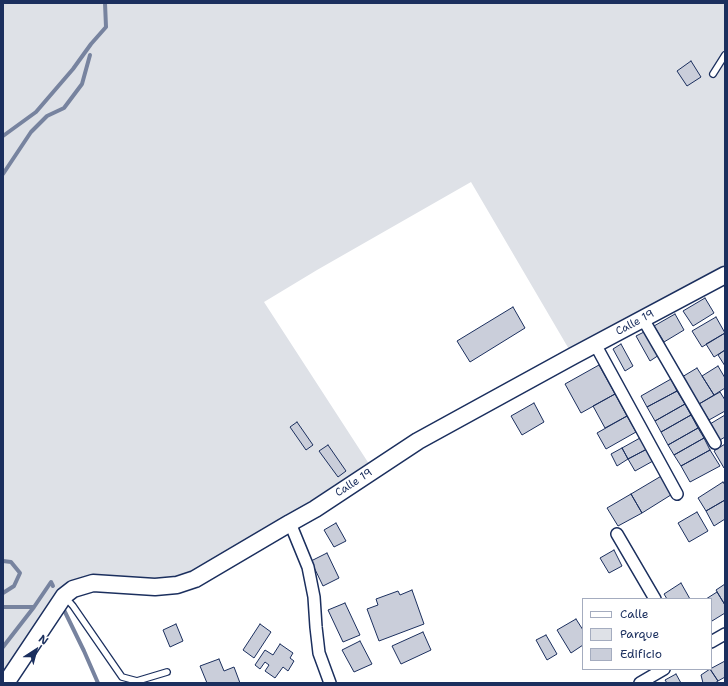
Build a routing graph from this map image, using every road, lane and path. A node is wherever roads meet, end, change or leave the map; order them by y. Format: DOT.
graph roads {
  1 [pos="725,55"];
  2 [pos="713,74"];
  3 [pos="725,275"];
  4 [pos="642,319"];
  5 [pos="595,344"];
  6 [pos="715,443"];
  7 [pos="677,494"];
  8 [pos="290,523"];
  9 [pos="617,534"];
  10 [pos="64,596"];
  11 [pos="655,598"];
  12 [pos="725,634"];
  13 [pos="712,641"];
  14 [pos="662,670"];
  15 [pos="167,672"];
  16 [pos="6,683"];
  17 [pos="330,683"];
  18 [pos="640,683"];
  1 -- 2 [label="lane"];
  3 -- 4 [label="street, Calle 19"];
  4 -- 5 [label="street, Calle 19"];
  4 -- 6 [label="street"];
  5 -- 7 [label="street"];
  5 -- 8 [label="street, Calle 19"];
  8 -- 10 [label="street, Calle 19"];
  8 -- 17 [label="street"];
  9 -- 11 [label="street"];
  10 -- 15 [label="lane"];
  10 -- 16 [label="street, Calle 19"];
  12 -- 13 [label="street"];
  14 -- 18 [label="street"];
}
